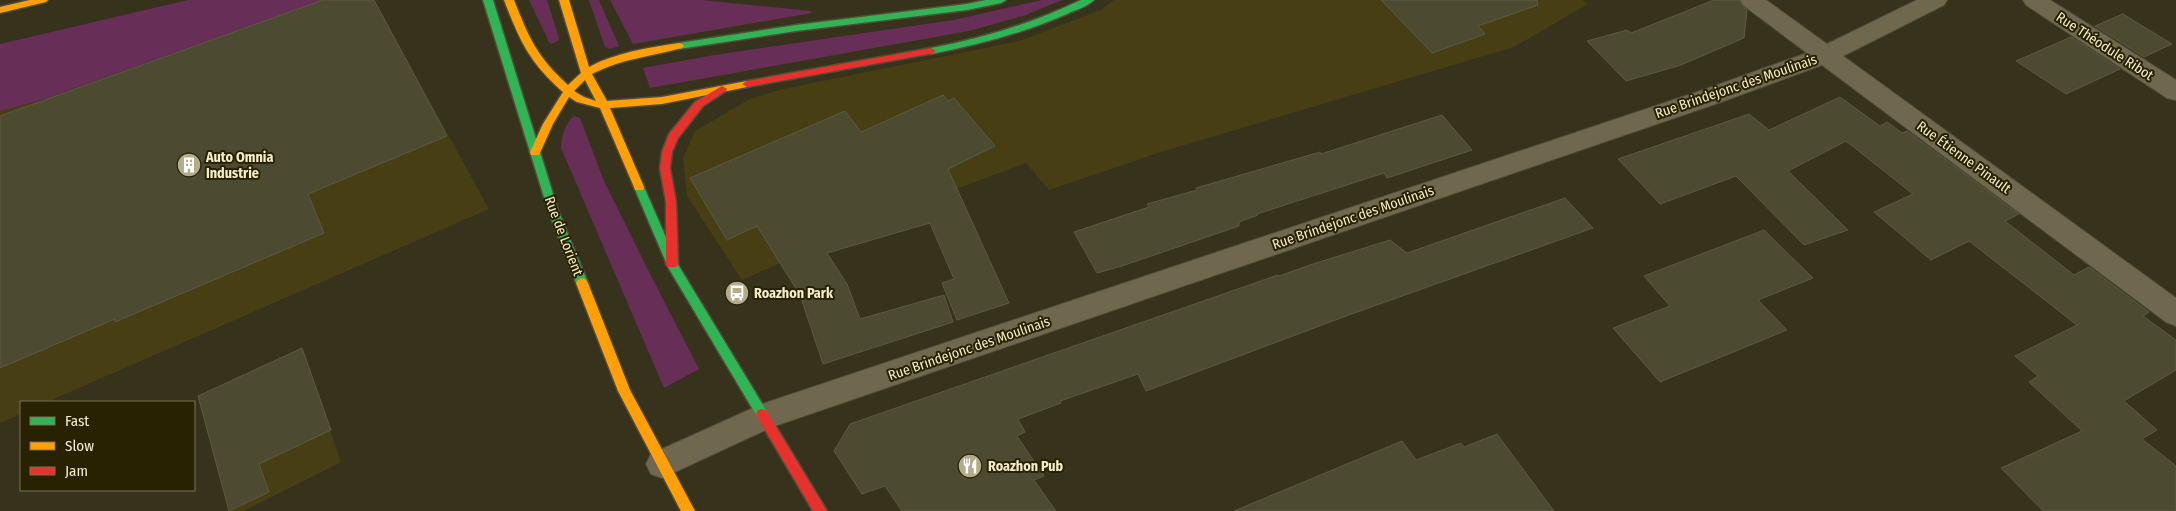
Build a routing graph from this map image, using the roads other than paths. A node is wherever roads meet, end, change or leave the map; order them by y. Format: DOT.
graph roads {
  1 [pos="43,0"];
  2 [pos="488,0"];
  3 [pos="509,0"];
  4 [pos="564,0"];
  5 [pos="1001,0"];
  6 [pos="1089,0"];
  7 [pos="1751,0"];
  8 [pos="1936,0"];
  9 [pos="2034,0"];
  10 [pos="0,10"];
  11 [pos="1826,55"];
  12 [pos="586,72"];
  13 [pos="728,86"];
  14 [pos="566,91"];
  15 [pos="2176,92"];
  16 [pos="604,106"];
  17 [pos="535,152"];
  18 [pos="672,264"];
  19 [pos="2176,314"];
  20 [pos="762,417"];
  21 [pos="662,464"];
  22 [pos="688,511"];
  23 [pos="820,511"];
  1 -- 10 [label="main road"];
  2 -- 17 [label="main road, Rue de Lorient"];
  3 -- 14 [label="main road"];
  4 -- 12 [label="main road"];
  5 -- 12 [label="main road"];
  6 -- 13 [label="main road"];
  7 -- 11 [label="street, Rue Étienne Pinault"];
  8 -- 11 [label="street, Rue Brindejonc des Moulinais"];
  9 -- 15 [label="street, Rue Théodule Ribot"];
  11 -- 19 [label="street, Rue Étienne Pinault"];
  11 -- 20 [label="street, Rue Brindejonc des Moulinais"];
  12 -- 14 [label="main road"];
  12 -- 16 [label="main road"];
  13 -- 16 [label="main road"];
  13 -- 18 [label="main road"];
  14 -- 16 [label="main road"];
  14 -- 17 [label="main road"];
  16 -- 18 [label="main road"];
  17 -- 21 [label="main road, Rue de Lorient"];
  18 -- 20 [label="main road"];
  20 -- 21 [label="street"];
  20 -- 23 [label="main road"];
  21 -- 22 [label="main road, Rue de Lorient"];
}
